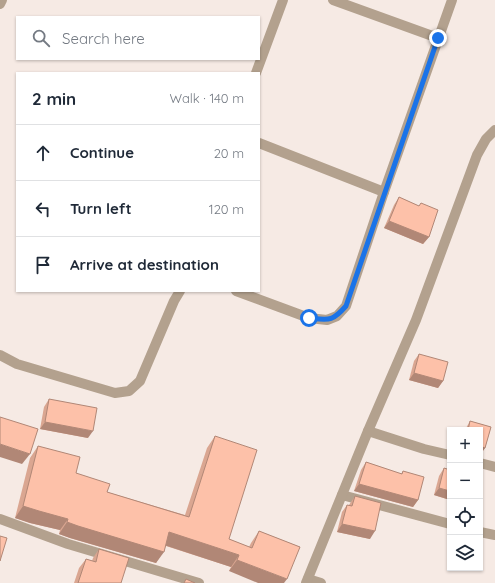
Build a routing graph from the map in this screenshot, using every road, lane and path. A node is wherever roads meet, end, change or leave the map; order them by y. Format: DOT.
graph roads {
  1 [pos="2,0"];
  2 [pos="283,0"];
  3 [pos="334,0"];
  4 [pos="452,0"];
  5 [pos="0,4"];
  6 [pos="438,38"];
  7 [pos="256,72"];
  8 [pos="495,130"];
  9 [pos="260,143"];
  10 [pos="384,192"];
  11 [pos="179,292"];
  12 [pos="239,292"];
  13 [pos="0,355"];
  14 [pos="368,431"];
  15 [pos="447,454"];
  16 [pos="483,464"];
  17 [pos="495,467"];
  18 [pos="342,495"];
  19 [pos="0,519"];
  20 [pos="447,523"];
  21 [pos="483,533"];
  22 [pos="495,535"];
  23 [pos="306,581"];
  24 [pos="199,583"];
  25 [pos="321,583"];
  1 -- 5 [label="street"];
  2 -- 7 [label="street"];
  3 -- 6 [label="street"];
  4 -- 6 [label="street"];
  6 -- 10 [label="street"];
  8 -- 14 [label="street"];
  9 -- 10 [label="street"];
  10 -- 12 [label="street"];
  11 -- 13 [label="street"];
  14 -- 15 [label="street"];
  14 -- 18 [label="street"];
  16 -- 17 [label="street"];
  18 -- 20 [label="street"];
  18 -- 23 [label="street"];
  19 -- 24 [label="street"];
  21 -- 22 [label="street"];
  23 -- 25 [label="street"];
}
